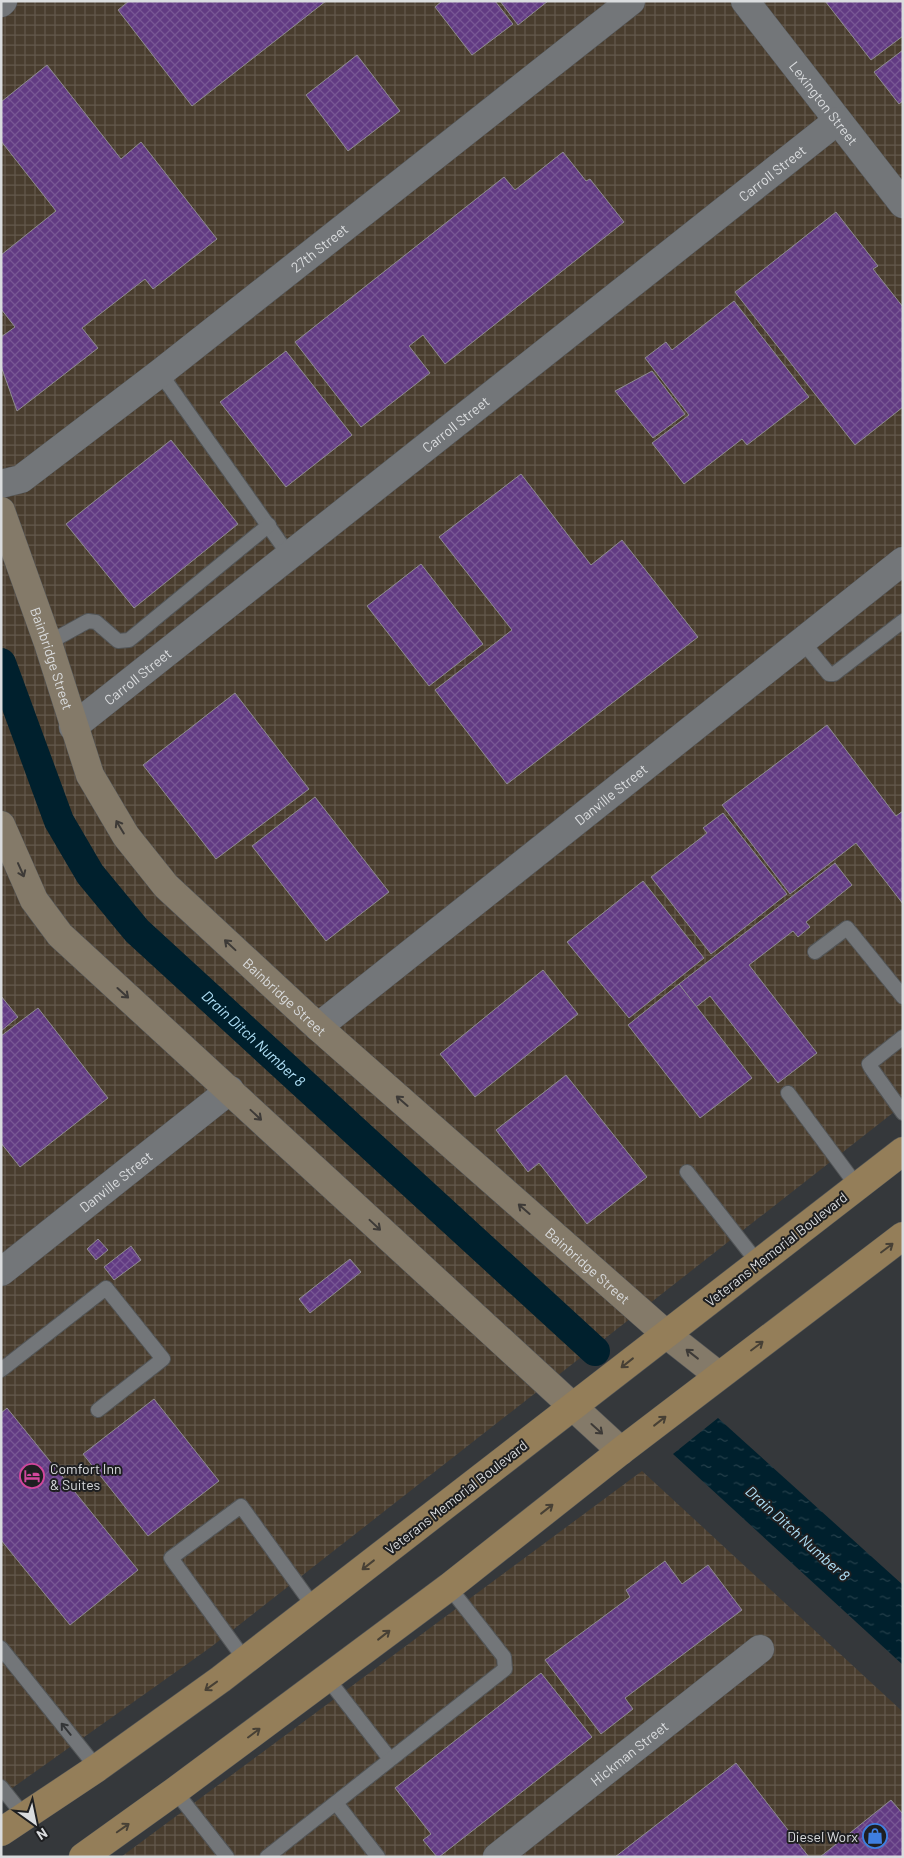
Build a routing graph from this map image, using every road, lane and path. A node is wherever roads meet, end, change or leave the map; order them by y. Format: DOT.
graph roads {
  1 [pos="630,1"];
  2 [pos="745,1"];
  3 [pos="837,121"];
  4 [pos="903,204"];
  5 [pos="160,373"];
  6 [pos="1,484"];
  7 [pos="1,511"];
  8 [pos="269,526"];
  9 [pos="290,555"];
  10 [pos="903,561"];
  11 [pos="903,621"];
  12 [pos="802,641"];
  13 [pos="48,643"];
  14 [pos="74,726"];
  15 [pos="1,825"];
  16 [pos="815,952"];
  17 [pos="903,997"];
  18 [pos="318,1027"];
  19 [pos="903,1037"];
  20 [pos="230,1090"];
  21 [pos="788,1093"];
  22 [pos="903,1113"];
  23 [pos="903,1151"];
  24 [pos="687,1172"];
  25 [pos="857,1186"];
  26 [pos="903,1236"];
  27 [pos="758,1263"];
  28 [pos="1,1272"];
  29 [pos="666,1334"];
  30 [pos="1,1370"];
  31 [pos="718,1375"];
  32 [pos="572,1407"];
  33 [pos="98,1410"];
  34 [pos="621,1450"];
  35 [pos="448,1587"];
  36 [pos="314,1607"];
  37 [pos="1,1648"];
  38 [pos="760,1649"];
  39 [pos="245,1660"];
  40 [pos="327,1678"];
  41 [pos="390,1759"];
  42 [pos="97,1768"];
  43 [pos="1,1787"];
  44 [pos="175,1791"];
  45 [pos="336,1803"];
  46 [pos="25,1817"];
  47 [pos="1,1832"];
  48 [pos="83,1857"];
  49 [pos="226,1857"];
  50 [pos="266,1857"];
  51 [pos="378,1857"];
  52 [pos="496,1857"];
  1 -- 5 [label="street, 27th Street"];
  2 -- 3 [label="street, Lexington Street"];
  3 -- 4 [label="street, Lexington Street"];
  3 -- 9 [label="street, Carroll Street"];
  5 -- 6 [label="street, 27th Street"];
  5 -- 8 [label="lane"];
  7 -- 13 [label="street, Bainbridge Street"];
  8 -- 9 [label="lane"];
  8 -- 13 [label="lane"];
  9 -- 14 [label="street, Carroll Street"];
  10 -- 12 [label="street, Danville Street"];
  11 -- 12 [label="lane"];
  12 -- 18 [label="street, Danville Street"];
  13 -- 14 [label="street, Bainbridge Street"];
  18 -- 14 [label="street, Bainbridge Street, one-way"];
  15 -- 20 [label="street, one-way"];
  16 -- 17 [label="lane"];
  29 -- 18 [label="street, Bainbridge Street, one-way"];
  19 -- 22 [label="lane"];
  20 -- 28 [label="street, Danville Street"];
  20 -- 32 [label="street, one-way"];
  21 -- 25 [label="lane"];
  23 -- 25 [label="main road, Veterans Memorial Boulevard"];
  24 -- 27 [label="lane"];
  25 -- 27 [label="main road, Veterans Memorial Boulevard"];
  31 -- 26 [label="main road, one-way"];
  27 -- 29 [label="main road, Veterans Memorial Boulevard"];
  31 -- 29 [label="street, Bainbridge Street, one-way"];
  29 -- 32 [label="main road, Veterans Memorial Boulevard, one-way"];
  30 -- 33 [label="lane"];
  34 -- 31 [label="main road, one-way"];
  32 -- 34 [label="street, one-way"];
  32 -- 36 [label="main road, Veterans Memorial Boulevard, one-way"];
  35 -- 34 [label="main road, one-way"];
  40 -- 35 [label="main road, one-way"];
  35 -- 41 [label="lane"];
  36 -- 39 [label="main road, Veterans Memorial Boulevard"];
  36 -- 39 [label="lane"];
  42 -- 37 [label="lane, one-way"];
  38 -- 52 [label="street, Hickman Street"];
  39 -- 42 [label="main road, Veterans Memorial Boulevard, one-way"];
  40 -- 41 [label="lane"];
  44 -- 40 [label="main road, one-way"];
  41 -- 45 [label="lane"];
  42 -- 46 [label="main road, Veterans Memorial Boulevard"];
  43 -- 46 [label="lane"];
  48 -- 44 [label="main road, one-way"];
  44 -- 49 [label="lane"];
  45 -- 50 [label="lane"];
  45 -- 51 [label="lane"];
  46 -- 47 [label="main road, Veterans Memorial Boulevard"];
}
